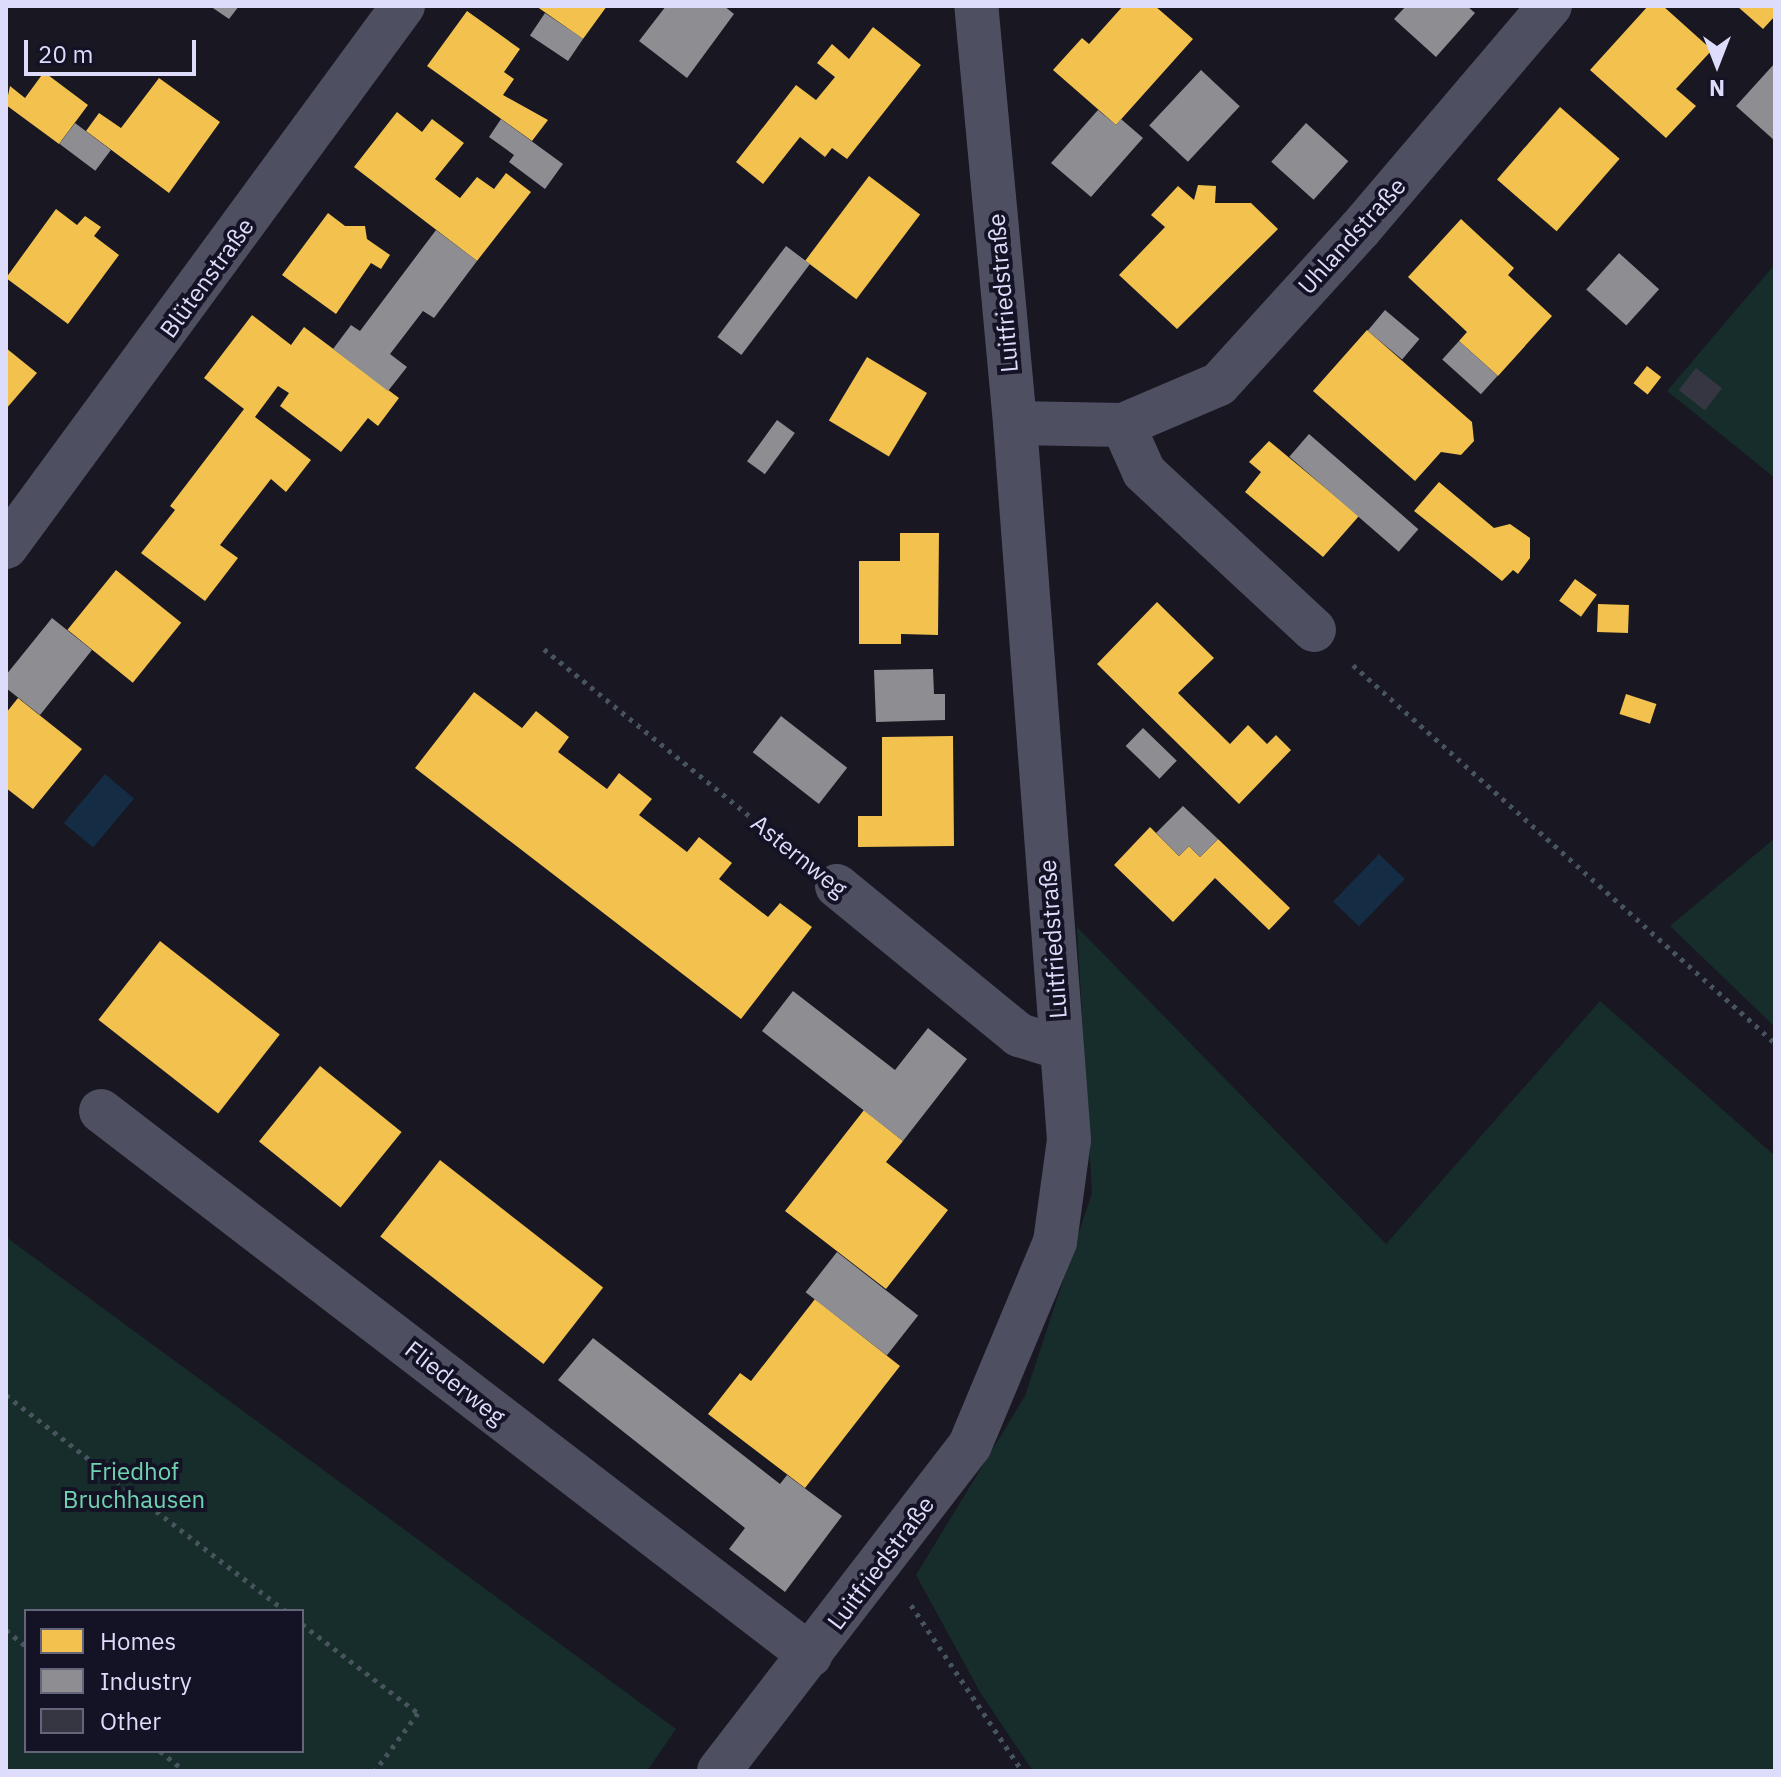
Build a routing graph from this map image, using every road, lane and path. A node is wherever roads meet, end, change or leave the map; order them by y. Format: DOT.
graph roads {
  1 [pos="403,6"];
  2 [pos="976,6"];
  3 [pos="1550,6"];
  4 [pos="1015,423"];
  5 [pos="1123,425"];
  6 [pos="6,547"];
  7 [pos="1314,630"];
  8 [pos="544,649"];
  9 [pos="837,886"];
  10 [pos="1775,1043"];
  11 [pos="1061,1048"];
  12 [pos="101,1111"];
  13 [pos="6,1395"];
  14 [pos="883,1563"];
  15 [pos="282,1609"];
  16 [pos="304,1626"];
  17 [pos="7,1632"];
  18 [pos="24,1645"];
  19 [pos="810,1655"];
  20 [pos="162,1753"];
  21 [pos="185,1771"];
  22 [pos="375,1771"];
  23 [pos="719,1771"];
  24 [pos="1022,1771"];
  1 -- 6 [label="street, Blütenstraße"];
  2 -- 4 [label="street, Luitfriedstraße"];
  3 -- 5 [label="street, Uhlandstraße"];
  4 -- 5 [label="street, Uhlandstraße"];
  4 -- 11 [label="street, Luitfriedstraße"];
  5 -- 7 [label="street"];
  7 -- 10 [label="path"];
  8 -- 9 [label="path, Asternweg"];
  9 -- 11 [label="street, Asternweg"];
  11 -- 14 [label="street, Luitfriedstraße"];
  12 -- 19 [label="street, Fliederweg"];
  13 -- 15 [label="path"];
  14 -- 19 [label="street, Luitfriedstraße"];
  14 -- 24 [label="path"];
  16 -- 22 [label="path"];
  17 -- 18 [label="path"];
  19 -- 23 [label="street, Luitfriedstraße"];
  20 -- 21 [label="path"];
}
